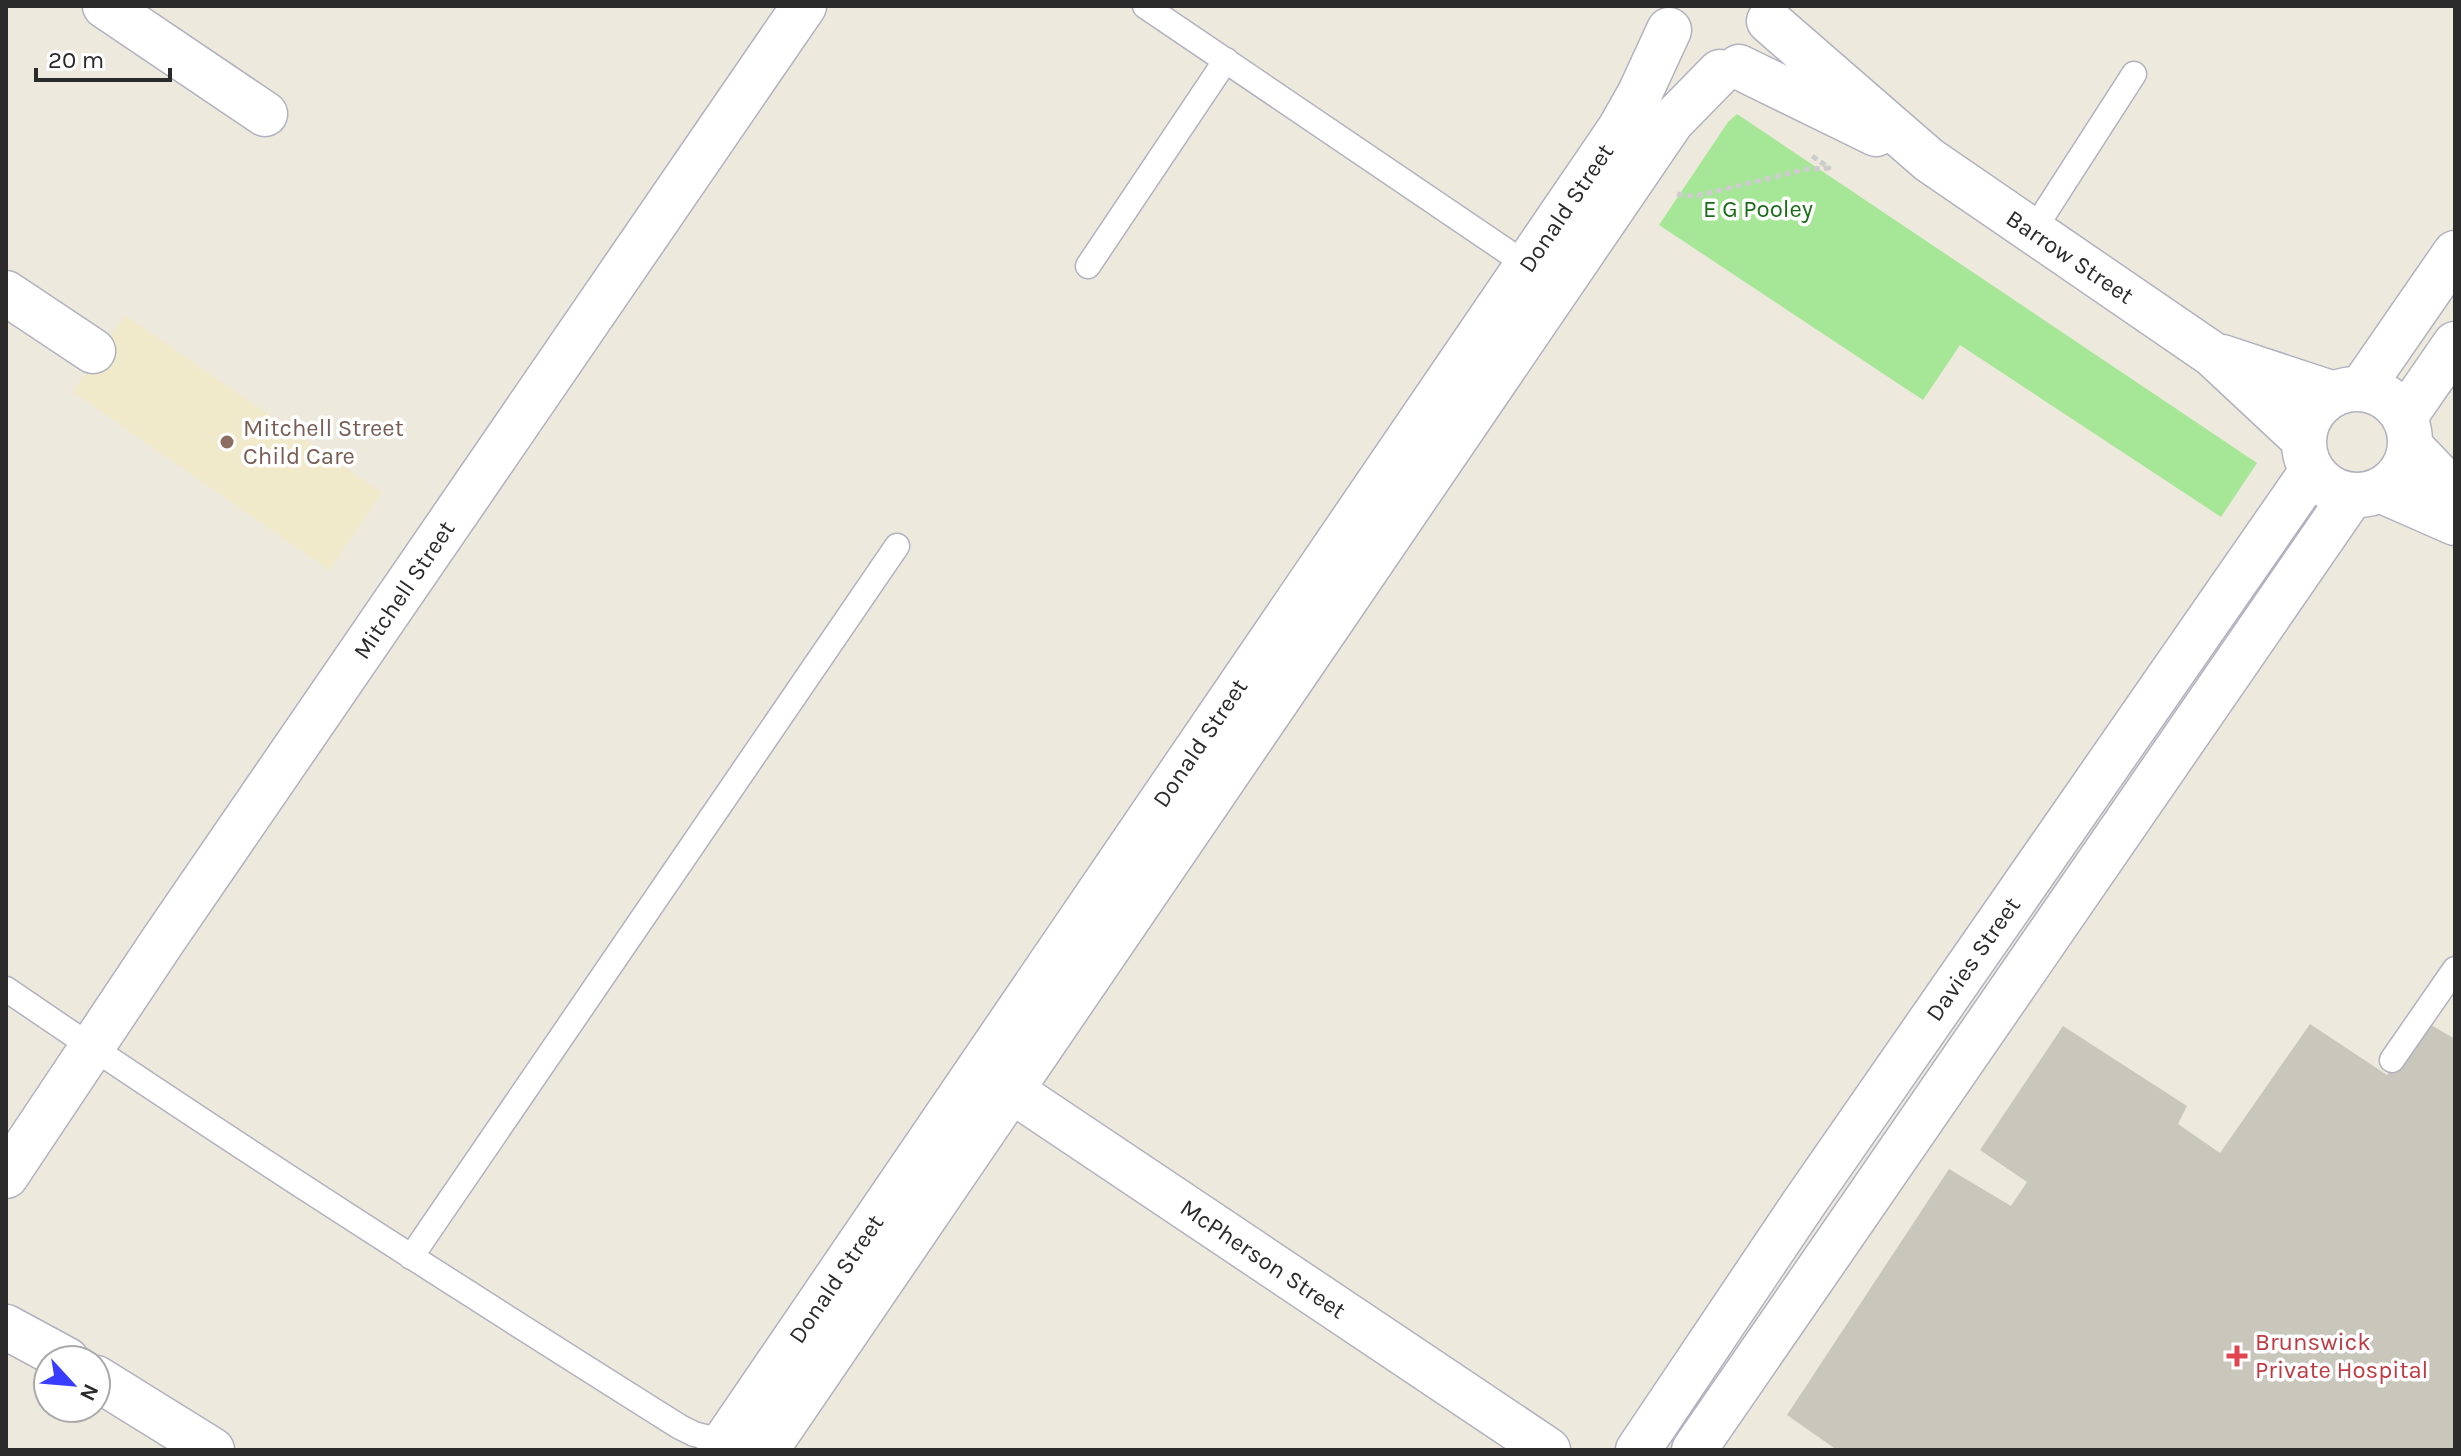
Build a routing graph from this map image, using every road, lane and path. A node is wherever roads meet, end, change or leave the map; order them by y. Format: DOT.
graph roads {
  1 [pos="105,6"];
  2 [pos="804,6"];
  3 [pos="1145,6"];
  4 [pos="1768,14"];
  5 [pos="1665,15"];
  6 [pos="1226,60"];
  7 [pos="1729,70"];
  8 [pos="2134,74"];
  9 [pos="265,114"];
  10 [pos="1804,150"];
  11 [pos="1929,160"];
  12 [pos="1682,182"];
  13 [pos="2033,231"];
  14 [pos="2455,253"];
  15 [pos="1527,265"];
  16 [pos="1088,266"];
  17 [pos="6,293"];
  18 [pos="2455,344"];
  19 [pos="93,351"];
  20 [pos="2212,354"];
  21 [pos="2348,391"];
  22 [pos="2407,432"];
  23 [pos="2308,455"];
  24 [pos="2366,492"];
  25 [pos="2455,493"];
  26 [pos="2455,523"];
  27 [pos="897,546"];
  28 [pos="1993,932"];
  29 [pos="2034,958"];
  30 [pos="2455,969"];
  31 [pos="6,989"];
  32 [pos="92,1049"];
  33 [pos="2392,1060"];
  34 [pos="995,1080"];
  35 [pos="6,1176"];
  36 [pos="411,1257"];
  37 [pos="6,1327"];
  38 [pos="37,1344"];
  39 [pos="112,1388"];
  40 [pos="738,1448"];
  41 [pos="212,1450"];
  42 [pos="1548,1450"];
  43 [pos="1638,1450"];
  44 [pos="1694,1450"];
  1 -- 9 [label="street"];
  2 -- 32 [label="street, Mitchell Street"];
  3 -- 6 [label="lane"];
  4 -- 7 [label="street, Donald Street"];
  4 -- 11 [label="street, Barrow Street"];
  5 -- 7 [label="street, Barrow Street"];
  5 -- 15 [label="street, Donald Street"];
  6 -- 15 [label="lane"];
  6 -- 16 [label="lane"];
  7 -- 11 [label="street, Barrow Street"];
  7 -- 34 [label="street, Donald Street"];
  8 -- 13 [label="lane"];
  10 -- 12 [label="path"];
  11 -- 13 [label="street, Barrow Street"];
  13 -- 20 [label="street, Barrow Street"];
  14 -- 21 [label="street"];
  15 -- 34 [label="street, Donald Street"];
  17 -- 19 [label="street"];
  18 -- 22 [label="street"];
  20 -- 21 [label="street, Barrow Street"];
  20 -- 23 [label="street, Barrow Street"];
  21 -- 22 [label="street"];
  21 -- 23 [label="street"];
  22 -- 24 [label="street"];
  22 -- 25 [label="street"];
  23 -- 24 [label="street"];
  23 -- 28 [label="street, Davies Street"];
  24 -- 26 [label="street"];
  24 -- 29 [label="street, Davies Street"];
  27 -- 36 [label="lane"];
  28 -- 29 [label="street"];
  28 -- 43 [label="street, Davies Street"];
  29 -- 44 [label="street, Davies Street"];
  30 -- 33 [label="lane"];
  31 -- 32 [label="lane"];
  32 -- 35 [label="street, Mitchell Street"];
  32 -- 36 [label="lane"];
  34 -- 40 [label="street, Donald Street"];
  34 -- 42 [label="street, McPherson Street"];
  36 -- 40 [label="lane"];
  37 -- 38 [label="street"];
  39 -- 41 [label="street"];
}
